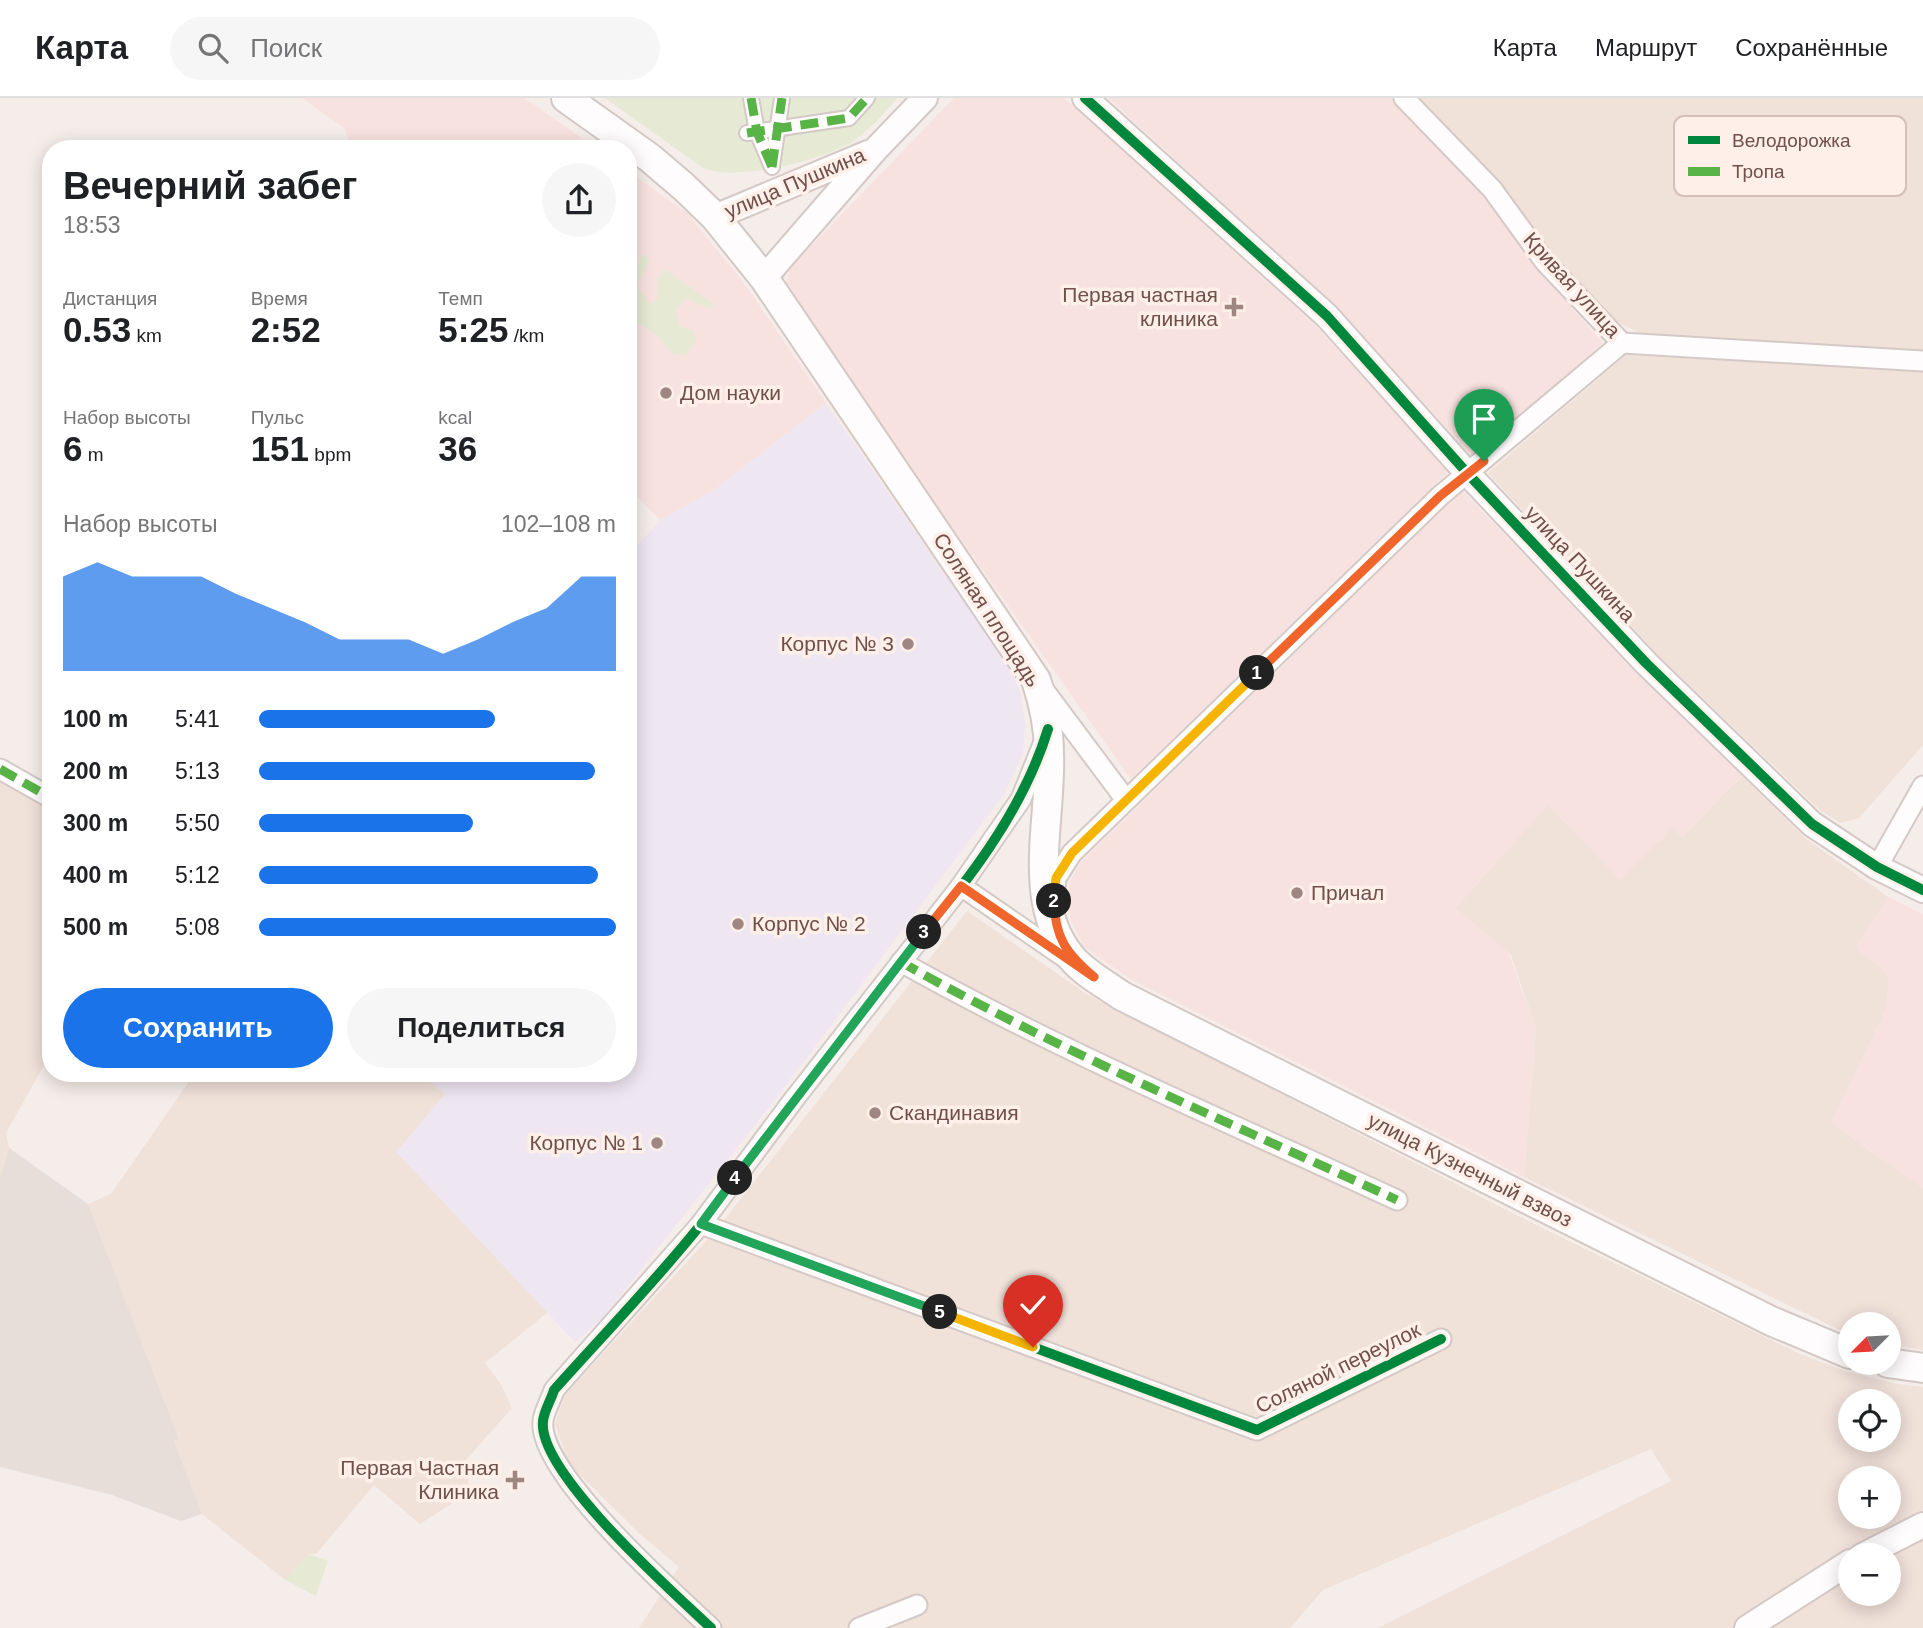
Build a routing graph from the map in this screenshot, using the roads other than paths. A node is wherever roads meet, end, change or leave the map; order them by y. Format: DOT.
graph roads {
  1 [pos="566,98"];
  2 [pos="751,98"];
  3 [pos="782,98"];
  4 [pos="867,98"];
  5 [pos="925,98"];
  6 [pos="1085,98"];
  7 [pos="1404,98"];
  8 [pos="779,128"];
  9 [pos="752,132"];
  10 [pos="625,140"];
  11 [pos="637,149"];
  12 [pos="875,150"];
  13 [pos="715,217"];
  14 [pos="764,278"];
  15 [pos="1622,342"];
  16 [pos="1923,362"];
  17 [pos="1468,474"];
  18 [pos="1036,680"];
  19 [pos="1048,729"];
  20 [pos="0,769"];
  21 [pos="1923,786"];
  22 [pos="42,793"];
  23 [pos="1126,800"];
  24 [pos="1877,867"];
  25 [pos="961,886"];
  26 [pos="1923,890"];
  27 [pos="1054,926"];
  28 [pos="901,962"];
  29 [pos="1094,977"];
  30 [pos="1397,1200"];
  31 [pos="701,1224"];
  32 [pos="1441,1339"];
  33 [pos="1838,1349"];
  34 [pos="1901,1365"];
  35 [pos="1923,1368"];
  36 [pos="1923,1525"];
  37 [pos="1888,1543"];
  38 [pos="1838,1570"];
  39 [pos="917,1605"];
  40 [pos="711,1628"];
  41 [pos="859,1628"];
  42 [pos="1747,1628"];
  1 -- 10 [label="main road, улица Пушкина"];
  2 -- 9 [label="street"];
  3 -- 8 [label="street"];
  4 -- 8 [label="street"];
  5 -- 12 [label="street, улица Пушкина"];
  6 -- 17 [label="street, улица Пушкина"];
  7 -- 15 [label="street, Кривая улица"];
  8 -- 9 [label="street"];
  8 -- 9 [label="street"];
  11 -- 13 [label="main road, улица Пушкина"];
  12 -- 13 [label="street, улица Пушкина"];
  12 -- 14 [label="street, улица Пушкина"];
  13 -- 14 [label="main road, улица Пушкина"];
  14 -- 18 [label="main road, Соляная площадь"];
  15 -- 16 [label="street, Кривая улица"];
  15 -- 17 [label="street"];
  17 -- 23 [label="street"];
  17 -- 24 [label="street, улица Пушкина"];
  18 -- 19 [label="main road, Соляная площадь"];
  18 -- 23 [label="street"];
  19 -- 25 [label="street"];
  19 -- 27 [label="main road, Соляная площадь"];
  20 -- 22 [label="street"];
  21 -- 24 [label="street"];
  23 -- 27 [label="street"];
  24 -- 26 [label="street, улица Пушкина"];
  25 -- 28 [label="street"];
  25 -- 29 [label="street"];
  27 -- 29 [label="main road, Соляная площадь"];
  28 -- 30 [label="street"];
  28 -- 31 [label="street"];
  29 -- 33 [label="main road, улица Кузнечный взвоз"];
  31 -- 32 [label="street, Соляной переулок"];
  31 -- 40 [label="street"];
  34 -- 35 [label="main road"];
  36 -- 37 [label="street"];
  38 -- 42 [label="street"];
  39 -- 41 [label="street"];
}
